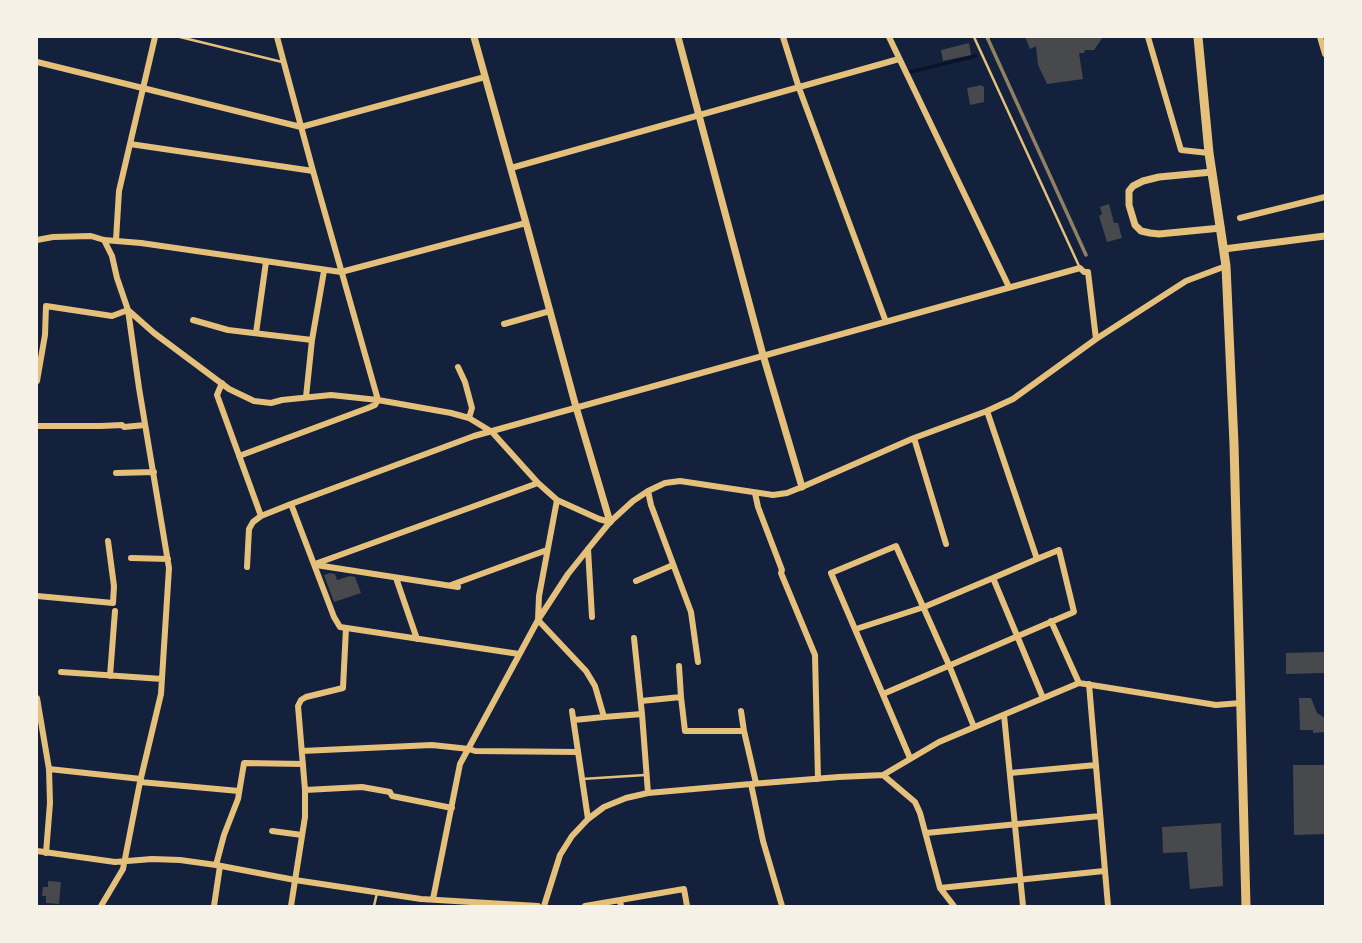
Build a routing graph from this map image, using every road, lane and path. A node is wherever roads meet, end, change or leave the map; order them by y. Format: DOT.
graph roads {
  1 [pos="155,37"];
  2 [pos="180,37"];
  3 [pos="277,37"];
  4 [pos="474,37"];
  5 [pos="678,37"];
  6 [pos="783,37"];
  7 [pos="889,37"];
  8 [pos="974,37"];
  9 [pos="1148,37"];
  10 [pos="1198,37"];
  11 [pos="1320,37"];
  12 [pos="1325,54"];
  13 [pos="899,59"];
  14 [pos="37,62"];
  15 [pos="284,63"];
  16 [pos="485,77"];
  17 [pos="143,88"];
  18 [pos="799,88"];
  19 [pos="700,115"];
  20 [pos="301,127"];
  21 [pos="130,144"];
  22 [pos="1209,153"];
  23 [pos="511,168"];
  24 [pos="313,171"];
  25 [pos="1212,172"];
  26 [pos="1325,197"];
  27 [pos="1240,218"];
  28 [pos="526,223"];
  29 [pos="1221,228"];
  30 [pos="1325,236"];
  31 [pos="37,240"];
  32 [pos="104,240"];
  33 [pos="116,240"];
  34 [pos="1224,249"];
  35 [pos="267,262"];
  36 [pos="1226,266"];
  37 [pos="1080,268"];
  38 [pos="324,271"];
  39 [pos="341,272"];
  40 [pos="1009,286"];
  41 [pos="128,310"];
  42 [pos="550,311"];
  43 [pos="192,320"];
  44 [pos="886,321"];
  45 [pos="504,324"];
  46 [pos="256,333"];
  47 [pos="1096,339"];
  48 [pos="312,340"];
  49 [pos="763,355"];
  50 [pos="458,367"];
  51 [pos="38,369"];
  52 [pos="37,381"];
  53 [pos="222,383"];
  54 [pos="306,397"];
  55 [pos="378,400"];
  56 [pos="576,407"];
  57 [pos="987,411"];
  58 [pos="468,418"];
  59 [pos="145,425"];
  60 [pos="37,426"];
  61 [pos="492,432"];
  62 [pos="914,438"];
  63 [pos="239,456"];
  64 [pos="116,472"];
  65 [pos="154,472"];
  66 [pos="538,483"];
  67 [pos="802,487"];
  68 [pos="648,491"];
  69 [pos="755,493"];
  70 [pos="557,500"];
  71 [pos="291,504"];
  72 [pos="261,516"];
  73 [pos="610,522"];
  74 [pos="108,541"];
  75 [pos="946,544"];
  76 [pos="588,549"];
  77 [pos="547,550"];
  78 [pos="131,558"];
  79 [pos="168,559"];
  80 [pos="1037,559"];
  81 [pos="315,564"];
  82 [pos="673,565"];
  83 [pos="247,567"];
  84 [pos="396,578"];
  85 [pos="993,578"];
  86 [pos="636,581"];
  87 [pos="449,586"];
  88 [pos="458,587"];
  89 [pos="37,596"];
  90 [pos="924,607"];
  91 [pos="115,611"];
  92 [pos="592,617"];
  93 [pos="538,620"];
  94 [pos="1051,621"];
  95 [pos="346,628"];
  96 [pos="856,629"];
  97 [pos="1017,636"];
  98 [pos="634,638"];
  99 [pos="417,639"];
  100 [pos="519,654"];
  101 [pos="698,662"];
  102 [pos="949,665"];
  103 [pos="679,666"];
  104 [pos="61,672"];
  105 [pos="110,676"];
  106 [pos="162,679"];
  107 [pos="1079,683"];
  108 [pos="1089,684"];
  109 [pos="883,694"];
  110 [pos="681,696"];
  111 [pos="37,698"];
  112 [pos="1043,698"];
  113 [pos="641,701"];
  114 [pos="1241,703"];
  115 [pos="572,711"];
  116 [pos="741,711"];
  117 [pos="642,713"];
  118 [pos="1004,715"];
  119 [pos="604,717"];
  120 [pos="574,720"];
  121 [pos="974,727"];
  122 [pos="744,731"];
  123 [pos="469,749"];
  124 [pos="302,751"];
  125 [pos="578,752"];
  126 [pos="910,758"];
  127 [pos="303,764"];
  128 [pos="1096,765"];
  129 [pos="50,769"];
  130 [pos="1010,773"];
  131 [pos="646,775"];
  132 [pos="883,775"];
  133 [pos="582,779"];
  134 [pos="818,779"];
  135 [pos="141,780"];
  136 [pos="753,784"];
  137 [pos="305,790"];
  138 [pos="239,791"];
  139 [pos="648,793"];
  140 [pos="452,808"];
  141 [pos="1100,816"];
  142 [pos="588,819"];
  143 [pos="1015,825"];
  144 [pos="272,831"];
  145 [pos="926,833"];
  146 [pos="302,835"];
  147 [pos="37,851"];
  148 [pos="46,853"];
  149 [pos="125,860"];
  150 [pos="218,865"];
  151 [pos="1104,871"];
  152 [pos="295,880"];
  153 [pos="1020,880"];
  154 [pos="940,888"];
  155 [pos="377,893"];
  156 [pos="433,899"];
  157 [pos="621,903"];
  158 [pos="447,904"];
  159 [pos="101,906"];
  160 [pos="214,906"];
  161 [pos="291,906"];
  162 [pos="374,906"];
  163 [pos="538,906"];
  164 [pos="544,906"];
  165 [pos="585,906"];
  166 [pos="687,906"];
  167 [pos="782,906"];
  168 [pos="954,906"];
  169 [pos="1023,906"];
  170 [pos="1108,906"];
  171 [pos="1246,906"];
  1 -- 17 [label="street"];
  2 -- 15 [label="lane"];
  3 -- 15 [label="street"];
  4 -- 16 [label="street"];
  5 -- 19 [label="street"];
  6 -- 18 [label="street"];
  7 -- 13 [label="street"];
  8 -- 37 [label="lane"];
  9 -- 22 [label="street"];
  10 -- 22 [label="main road"];
  11 -- 12 [label="street"];
  13 -- 18 [label="street"];
  13 -- 40 [label="street"];
  14 -- 17 [label="street"];
  15 -- 20 [label="street"];
  16 -- 20 [label="street"];
  16 -- 23 [label="street"];
  17 -- 20 [label="street"];
  17 -- 21 [label="street"];
  18 -- 19 [label="street"];
  18 -- 44 [label="street"];
  19 -- 23 [label="street"];
  19 -- 49 [label="street"];
  20 -- 24 [label="street"];
  21 -- 24 [label="street"];
  21 -- 33 [label="street"];
  22 -- 25 [label="main road"];
  23 -- 28 [label="street"];
  24 -- 39 [label="street"];
  25 -- 29 [label="main road"];
  25 -- 29 [label="street"];
  26 -- 27 [label="street"];
  28 -- 39 [label="street"];
  28 -- 42 [label="street"];
  29 -- 34 [label="main road"];
  30 -- 34 [label="street"];
  31 -- 32 [label="street"];
  32 -- 33 [label="street"];
  32 -- 41 [label="street"];
  33 -- 35 [label="street"];
  34 -- 36 [label="main road"];
  35 -- 38 [label="street"];
  35 -- 46 [label="street"];
  36 -- 47 [label="street"];
  36 -- 114 [label="main road"];
  37 -- 40 [label="street"];
  37 -- 47 [label="street"];
  38 -- 39 [label="street"];
  38 -- 48 [label="street"];
  39 -- 55 [label="street"];
  40 -- 44 [label="street"];
  41 -- 51 [label="street"];
  41 -- 53 [label="street"];
  41 -- 59 [label="street"];
  42 -- 45 [label="street"];
  42 -- 56 [label="street"];
  43 -- 46 [label="street"];
  44 -- 49 [label="street"];
  46 -- 48 [label="street"];
  47 -- 57 [label="street"];
  48 -- 54 [label="street"];
  49 -- 56 [label="street"];
  49 -- 67 [label="street"];
  50 -- 58 [label="street"];
  51 -- 52 [label="street"];
  53 -- 54 [label="street"];
  53 -- 63 [label="street"];
  54 -- 55 [label="street"];
  55 -- 58 [label="street"];
  55 -- 63 [label="street"];
  56 -- 61 [label="street"];
  56 -- 73 [label="street"];
  57 -- 62 [label="street"];
  57 -- 80 [label="street"];
  58 -- 61 [label="street"];
  59 -- 60 [label="street"];
  59 -- 65 [label="street"];
  61 -- 66 [label="street"];
  61 -- 71 [label="street"];
  62 -- 67 [label="street"];
  62 -- 75 [label="street"];
  63 -- 72 [label="street"];
  64 -- 65 [label="street"];
  65 -- 79 [label="street"];
  66 -- 70 [label="street"];
  66 -- 81 [label="street"];
  67 -- 69 [label="street"];
  68 -- 69 [label="street"];
  68 -- 73 [label="street"];
  68 -- 82 [label="street"];
  69 -- 134 [label="street"];
  70 -- 73 [label="street"];
  70 -- 77 [label="street"];
  71 -- 72 [label="street"];
  71 -- 81 [label="street"];
  72 -- 83 [label="street"];
  73 -- 76 [label="street"];
  74 -- 89 [label="street"];
  76 -- 92 [label="street"];
  76 -- 93 [label="street"];
  77 -- 87 [label="street"];
  77 -- 93 [label="street"];
  78 -- 79 [label="street"];
  79 -- 106 [label="street"];
  80 -- 85 [label="street"];
  80 -- 94 [label="street"];
  81 -- 84 [label="street"];
  81 -- 95 [label="street"];
  82 -- 86 [label="street"];
  82 -- 101 [label="street"];
  84 -- 87 [label="street"];
  84 -- 99 [label="street"];
  85 -- 90 [label="street"];
  85 -- 97 [label="street"];
  87 -- 88 [label="street"];
  90 -- 96 [label="street"];
  90 -- 96 [label="street"];
  90 -- 102 [label="street"];
  91 -- 105 [label="street"];
  93 -- 100 [label="street"];
  93 -- 119 [label="street"];
  94 -- 97 [label="street"];
  94 -- 107 [label="street"];
  95 -- 99 [label="street"];
  95 -- 124 [label="street"];
  96 -- 109 [label="street"];
  97 -- 102 [label="street"];
  97 -- 112 [label="street"];
  98 -- 113 [label="street"];
  99 -- 100 [label="street"];
  100 -- 123 [label="street"];
  102 -- 109 [label="street"];
  102 -- 121 [label="street"];
  103 -- 110 [label="street"];
  104 -- 105 [label="street"];
  105 -- 106 [label="street"];
  106 -- 135 [label="street"];
  107 -- 108 [label="street"];
  107 -- 112 [label="street"];
  108 -- 114 [label="street"];
  108 -- 128 [label="street"];
  109 -- 126 [label="street"];
  110 -- 113 [label="street"];
  110 -- 122 [label="street"];
  111 -- 129 [label="street"];
  112 -- 118 [label="street"];
  113 -- 117 [label="street"];
  114 -- 171 [label="main road"];
  115 -- 120 [label="street"];
  116 -- 122 [label="street"];
  117 -- 119 [label="street"];
  117 -- 131 [label="street"];
  118 -- 121 [label="street"];
  118 -- 130 [label="street"];
  119 -- 120 [label="street"];
  120 -- 125 [label="street"];
  121 -- 126 [label="street"];
  122 -- 136 [label="street"];
  123 -- 124 [label="street"];
  123 -- 125 [label="street"];
  123 -- 140 [label="street"];
  124 -- 127 [label="street"];
  125 -- 133 [label="street"];
  126 -- 132 [label="street"];
  127 -- 137 [label="street"];
  127 -- 138 [label="street"];
  128 -- 130 [label="street"];
  128 -- 141 [label="street"];
  129 -- 135 [label="street"];
  129 -- 148 [label="street"];
  130 -- 143 [label="street"];
  131 -- 133 [label="lane"];
  131 -- 139 [label="street"];
  132 -- 134 [label="street"];
  132 -- 145 [label="street"];
  133 -- 142 [label="street"];
  134 -- 136 [label="street"];
  135 -- 138 [label="street"];
  135 -- 149 [label="street"];
  136 -- 139 [label="street"];
  136 -- 167 [label="street"];
  137 -- 140 [label="street"];
  137 -- 146 [label="street"];
  138 -- 150 [label="street"];
  139 -- 142 [label="street"];
  140 -- 156 [label="street"];
  141 -- 143 [label="street"];
  141 -- 151 [label="street"];
  142 -- 164 [label="street"];
  143 -- 145 [label="street"];
  143 -- 153 [label="street"];
  144 -- 146 [label="street"];
  145 -- 154 [label="street"];
  146 -- 152 [label="street"];
  147 -- 148 [label="street"];
  148 -- 149 [label="street"];
  149 -- 150 [label="street"];
  149 -- 159 [label="street"];
  150 -- 152 [label="street"];
  150 -- 160 [label="street"];
  151 -- 153 [label="street"];
  151 -- 170 [label="street"];
  152 -- 155 [label="street"];
  152 -- 161 [label="street"];
  153 -- 154 [label="street"];
  153 -- 169 [label="street"];
  154 -- 168 [label="street"];
  155 -- 156 [label="street"];
  155 -- 162 [label="lane"];
  156 -- 158 [label="street"];
  157 -- 165 [label="street"];
  157 -- 166 [label="street"];
  158 -- 163 [label="street"];
}
